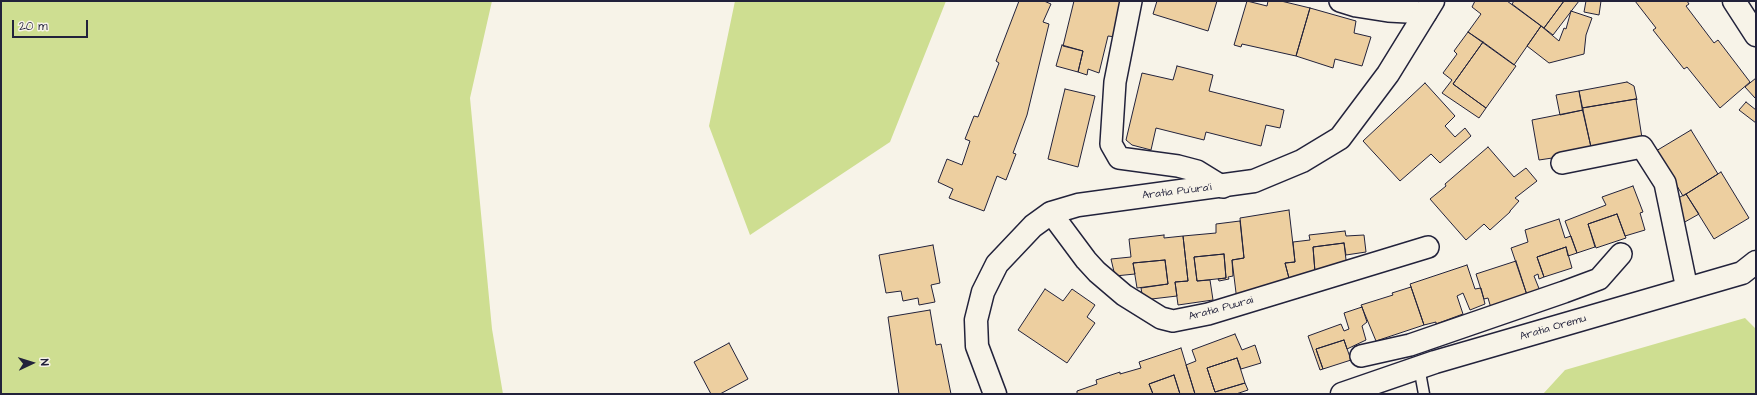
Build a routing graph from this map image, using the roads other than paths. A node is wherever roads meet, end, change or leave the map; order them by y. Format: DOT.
graph roads {
  1 [pos="1131,1"];
  2 [pos="1340,1"];
  3 [pos="1403,1"];
  4 [pos="1734,1"];
  5 [pos="1429,7"];
  6 [pos="1756,35"];
  7 [pos="1562,163"];
  8 [pos="1222,187"];
  9 [pos="1051,213"];
  10 [pos="1428,247"];
  11 [pos="1621,254"];
  12 [pos="1756,262"];
  13 [pos="1687,289"];
  14 [pos="1410,345"];
  15 [pos="1361,356"];
  16 [pos="1417,368"];
  17 [pos="995,394"];
  18 [pos="1342,394"];
  19 [pos="1424,394"];
  1 -- 8 [label="street"];
  2 -- 5 [label="street"];
  3 -- 5 [label="lane"];
  4 -- 6 [label="main road"];
  5 -- 8 [label="main road, Aratia Pu'ura'i"];
  7 -- 13 [label="street"];
  8 -- 9 [label="main road, Aratia Pu'ura'i"];
  9 -- 10 [label="street, Aratia Puurai"];
  9 -- 17 [label="main road, Aratia Pu'ura'i"];
  11 -- 14 [label="street"];
  12 -- 13 [label="main road, Aratia Oremu"];
  13 -- 16 [label="main road, Aratia Oremu"];
  14 -- 15 [label="street"];
  14 -- 16 [label="street"];
  16 -- 18 [label="main road, Aratia Oremu"];
  16 -- 19 [label="lane"];
}
